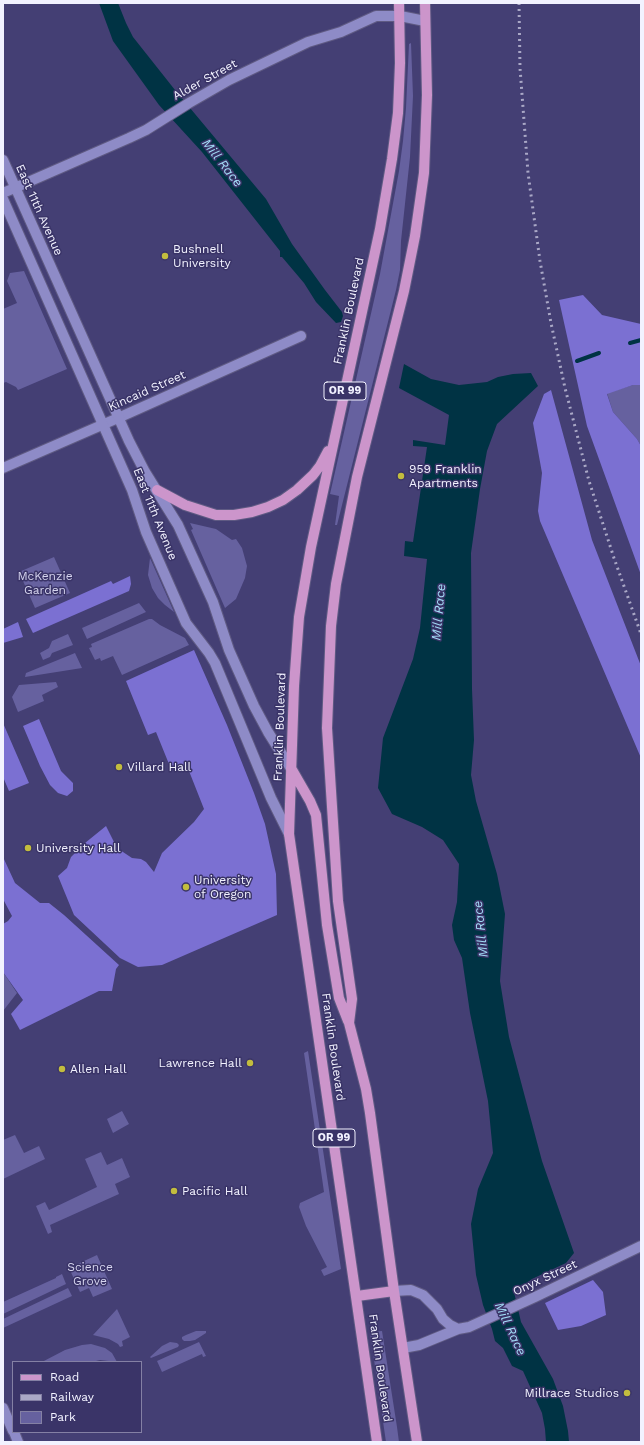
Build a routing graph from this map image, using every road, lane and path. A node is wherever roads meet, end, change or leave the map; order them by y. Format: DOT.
graph roads {
  1 [pos="399,3"];
  2 [pos="425,3"];
  3 [pos="400,16"];
  4 [pos="425,21"];
  5 [pos="3,160"];
  6 [pos="15,188"];
  7 [pos="3,193"];
  8 [pos="3,199"];
  9 [pos="302,336"];
  10 [pos="118,418"];
  11 [pos="104,424"];
  12 [pos="335,436"];
  13 [pos="3,468"];
  14 [pos="157,490"];
  15 [pos="290,767"];
  16 [pos="289,834"];
  17 [pos="349,1023"];
  18 [pos="641,1246"];
  19 [pos="394,1292"];
  20 [pos="357,1296"];
  21 [pos="458,1329"];
  22 [pos="403,1348"];
  23 [pos="3,1408"];
  24 [pos="12,1429"];
  25 [pos="377,1442"];
  26 [pos="417,1442"];
  1 -- 3 [label="main road, OR 99"];
  2 -- 4 [label="main road, OR 99"];
  3 -- 4 [label="main road, Alder Street"];
  3 -- 6 [label="main road, Alder Street"];
  3 -- 12 [label="main road, Franklin Boulevard / OR 99"];
  4 -- 17 [label="main road, Franklin Boulevard / OR 99"];
  5 -- 6 [label="main road, East 11th Avenue"];
  6 -- 7 [label="main road, Alder Street"];
  6 -- 10 [label="main road, East 11th Avenue"];
  8 -- 11 [label="main road, East 11th Avenue"];
  9 -- 10 [label="main road, Kincaid Street"];
  10 -- 11 [label="main road, Kincaid Street"];
  10 -- 14 [label="main road, East 11th Avenue"];
  11 -- 13 [label="main road, Kincaid Street"];
  11 -- 16 [label="main road, East 11th Avenue"];
  12 -- 14 [label="main road"];
  12 -- 15 [label="main road, Franklin Boulevard / OR 99"];
  14 -- 15 [label="main road, East 11th Avenue"];
  15 -- 16 [label="main road, Franklin Boulevard / OR 99"];
  15 -- 17 [label="main road"];
  16 -- 20 [label="main road, Franklin Boulevard / OR 99"];
  17 -- 19 [label="main road, Franklin Boulevard / OR 99"];
  18 -- 21 [label="main road, Onyx Street"];
  19 -- 20 [label="main road"];
  19 -- 21 [label="main road"];
  19 -- 22 [label="main road, Franklin Boulevard / OR 99"];
  20 -- 25 [label="main road, Franklin Boulevard / OR 99"];
  21 -- 22 [label="main road, Onyx Street"];
  22 -- 26 [label="main road, Franklin Boulevard / OR 99"];
  23 -- 24 [label="main road"];
}
